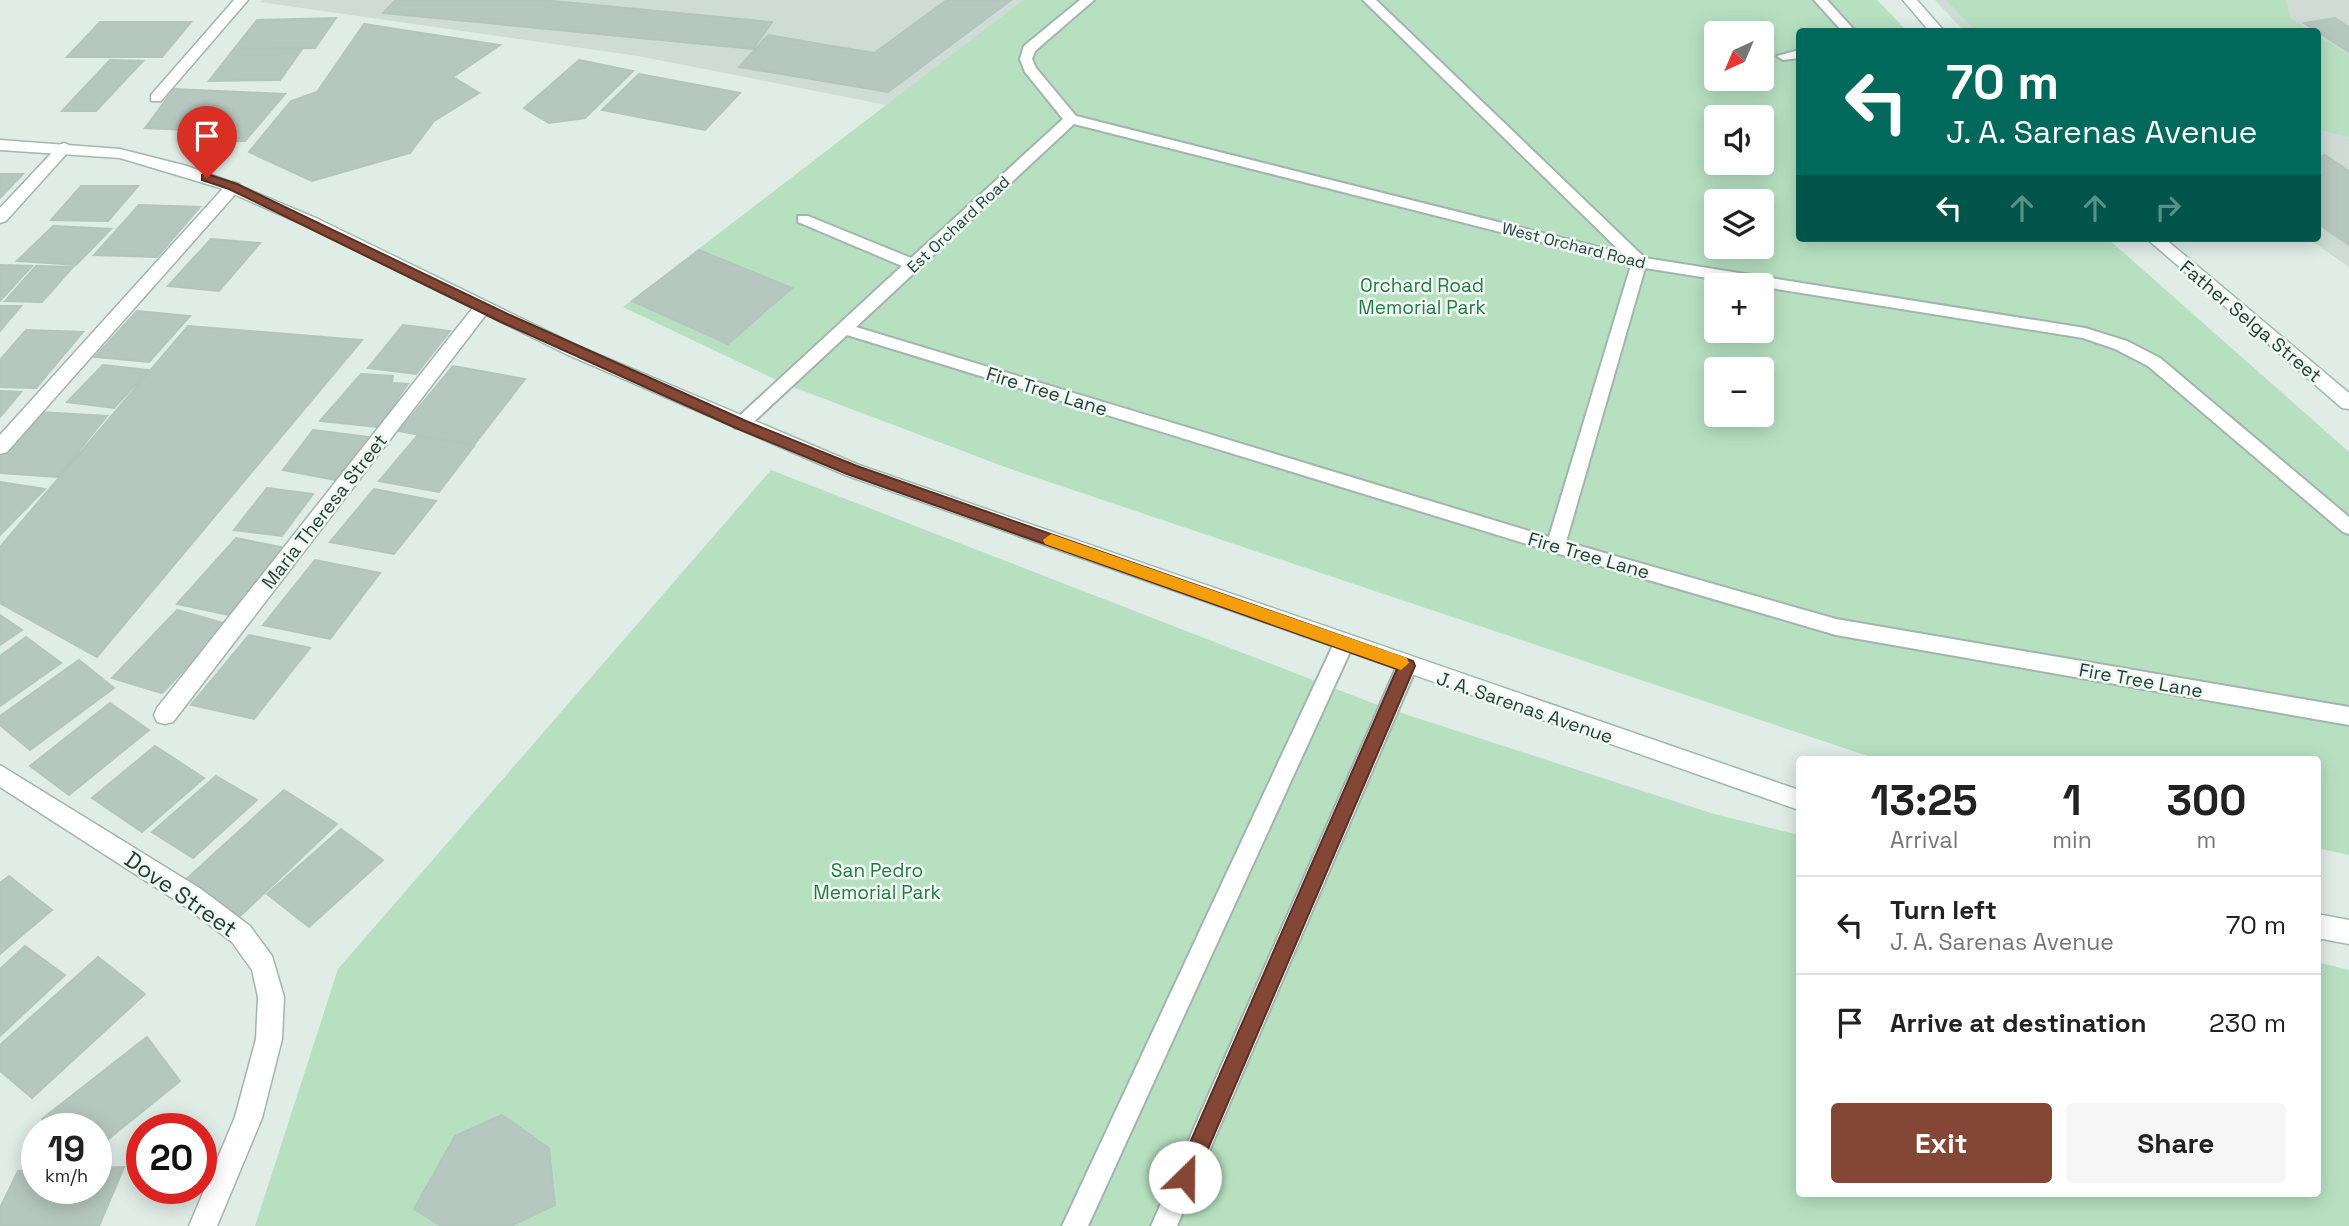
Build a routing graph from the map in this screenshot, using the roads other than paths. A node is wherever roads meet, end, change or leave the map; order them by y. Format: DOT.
graph roads {
  1 [pos="241,0"];
  2 [pos="1088,0"];
  3 [pos="1369,0"];
  4 [pos="1820,0"];
  5 [pos="1910,0"];
  6 [pos="1846,28"];
  7 [pos="1934,28"];
  8 [pos="1796,54"];
  9 [pos="1783,56"];
  10 [pos="156,98"];
  11 [pos="1071,119"];
  12 [pos="0,145"];
  13 [pos="64,148"];
  14 [pos="233,187"];
  15 [pos="0,218"];
  16 [pos="803,219"];
  17 [pos="2159,242"];
  18 [pos="1639,262"];
  19 [pos="913,265"];
  20 [pos="482,308"];
  21 [pos="845,329"];
  22 [pos="2349,404"];
  23 [pos="741,424"];
  24 [pos="0,447"];
  25 [pos="2349,527"];
  26 [pos="1556,546"];
  27 [pos="1344,643"];
  28 [pos="1407,666"];
  29 [pos="165,715"];
  30 [pos="2349,717"];
  31 [pos="0,775"];
  32 [pos="1796,799"];
  33 [pos="2321,927"];
  34 [pos="2349,932"];
  35 [pos="203,1226"];
  36 [pos="1075,1226"];
  37 [pos="1164,1226"];
  1 -- 10 [label="main road"];
  2 -- 11 [label="lane"];
  3 -- 18 [label="lane"];
  4 -- 6 [label="lane"];
  5 -- 7 [label="main road"];
  8 -- 9 [label="lane"];
  11 -- 18 [label="lane, West Orchard Road"];
  11 -- 19 [label="lane, Est Orchard Road"];
  12 -- 13 [label="main road, J. A. Sarenas Avenue"];
  13 -- 14 [label="main road, J. A. Sarenas Avenue"];
  13 -- 15 [label="main road"];
  14 -- 20 [label="main road, J. A. Sarenas Avenue"];
  14 -- 24 [label="main road"];
  16 -- 19 [label="lane"];
  17 -- 22 [label="main road, Father Selga Street"];
  18 -- 25 [label="lane, West Orchard Road"];
  18 -- 26 [label="lane"];
  19 -- 21 [label="lane, Est Orchard Road"];
  20 -- 23 [label="main road, J. A. Sarenas Avenue"];
  20 -- 29 [label="main road, Maria Theresa Street"];
  21 -- 23 [label="lane, Est Orchard Road"];
  21 -- 26 [label="lane, Fire Tree Lane"];
  23 -- 27 [label="main road, J. A. Sarenas Avenue"];
  26 -- 30 [label="lane, Fire Tree Lane"];
  27 -- 28 [label="main road, J. A. Sarenas Avenue"];
  27 -- 36 [label="lane"];
  28 -- 32 [label="main road, J. A. Sarenas Avenue"];
  28 -- 37 [label="lane"];
  31 -- 35 [label="main road, Dove Street"];
  33 -- 34 [label="main road"];
}
